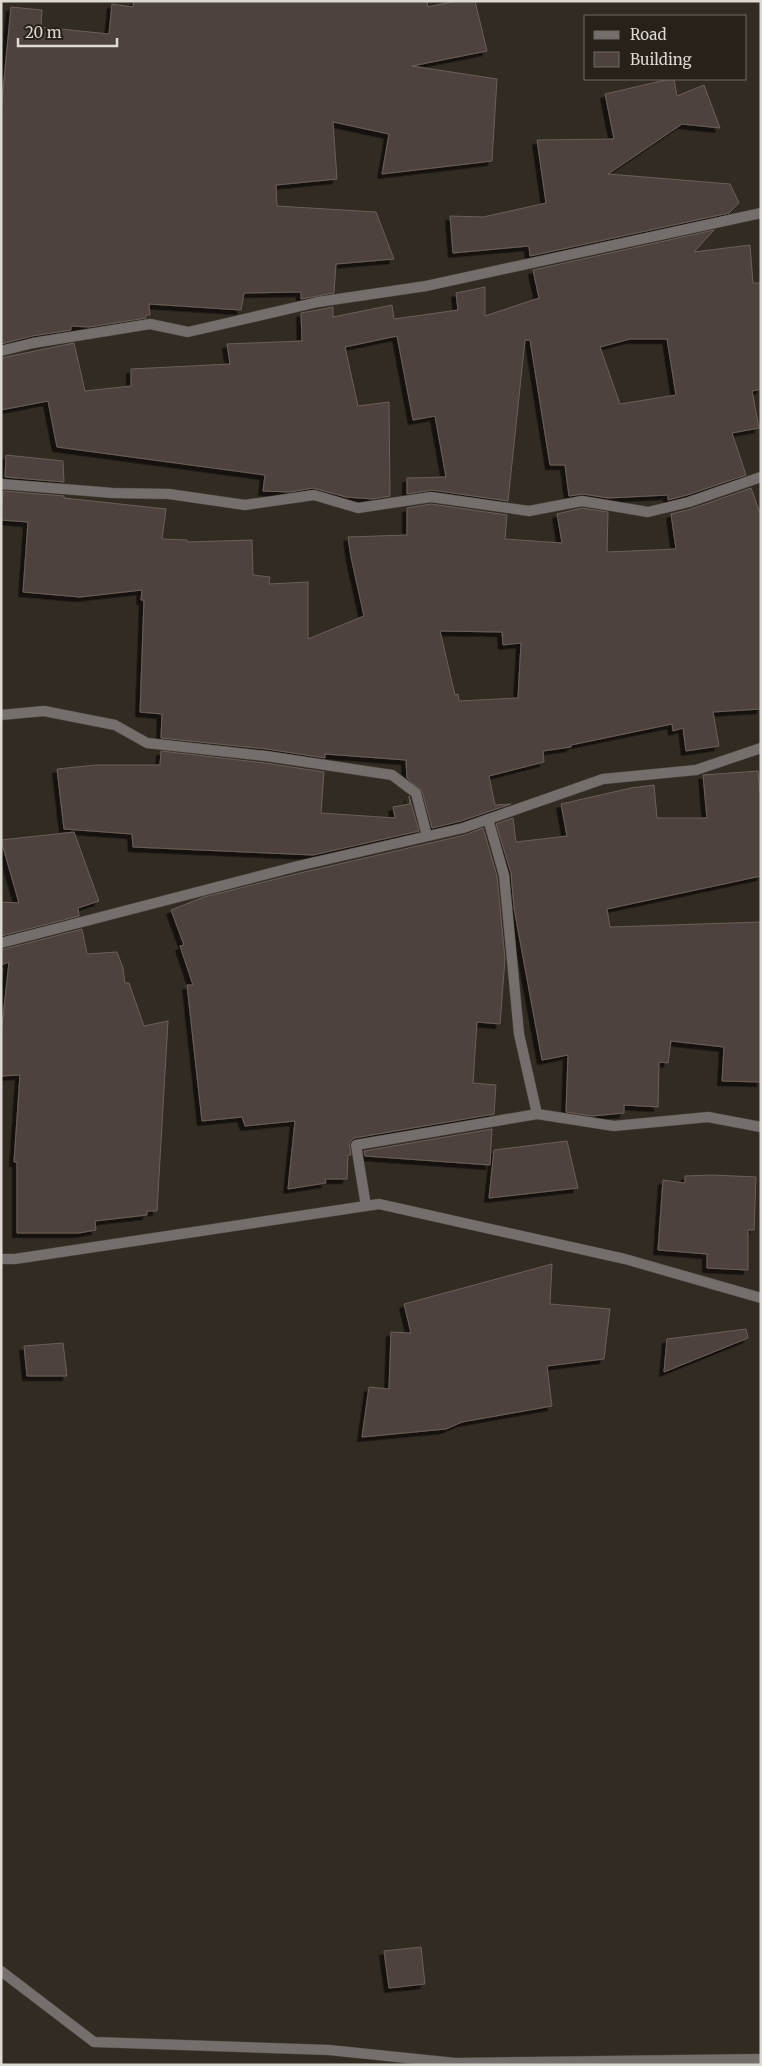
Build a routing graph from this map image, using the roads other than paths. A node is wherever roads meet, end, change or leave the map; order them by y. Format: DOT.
graph roads {
  1 [pos="761,213"];
  2 [pos="1,350"];
  3 [pos="761,477"];
  4 [pos="1,484"];
  5 [pos="1,715"];
  6 [pos="761,748"];
  7 [pos="488,819"];
  8 [pos="427,836"];
  9 [pos="1,943"];
  10 [pos="537,1114"];
  11 [pos="761,1127"];
  12 [pos="366,1206"];
  13 [pos="1,1259"];
  14 [pos="761,1298"];
  15 [pos="1,1972"];
  16 [pos="761,2060"];
  1 -- 2 [label="street"];
  3 -- 4 [label="street"];
  5 -- 8 [label="street"];
  6 -- 7 [label="street"];
  7 -- 8 [label="street"];
  7 -- 10 [label="street"];
  8 -- 9 [label="street"];
  10 -- 11 [label="street"];
  10 -- 12 [label="street"];
  12 -- 13 [label="street"];
  12 -- 14 [label="street"];
  15 -- 16 [label="street"];
}
